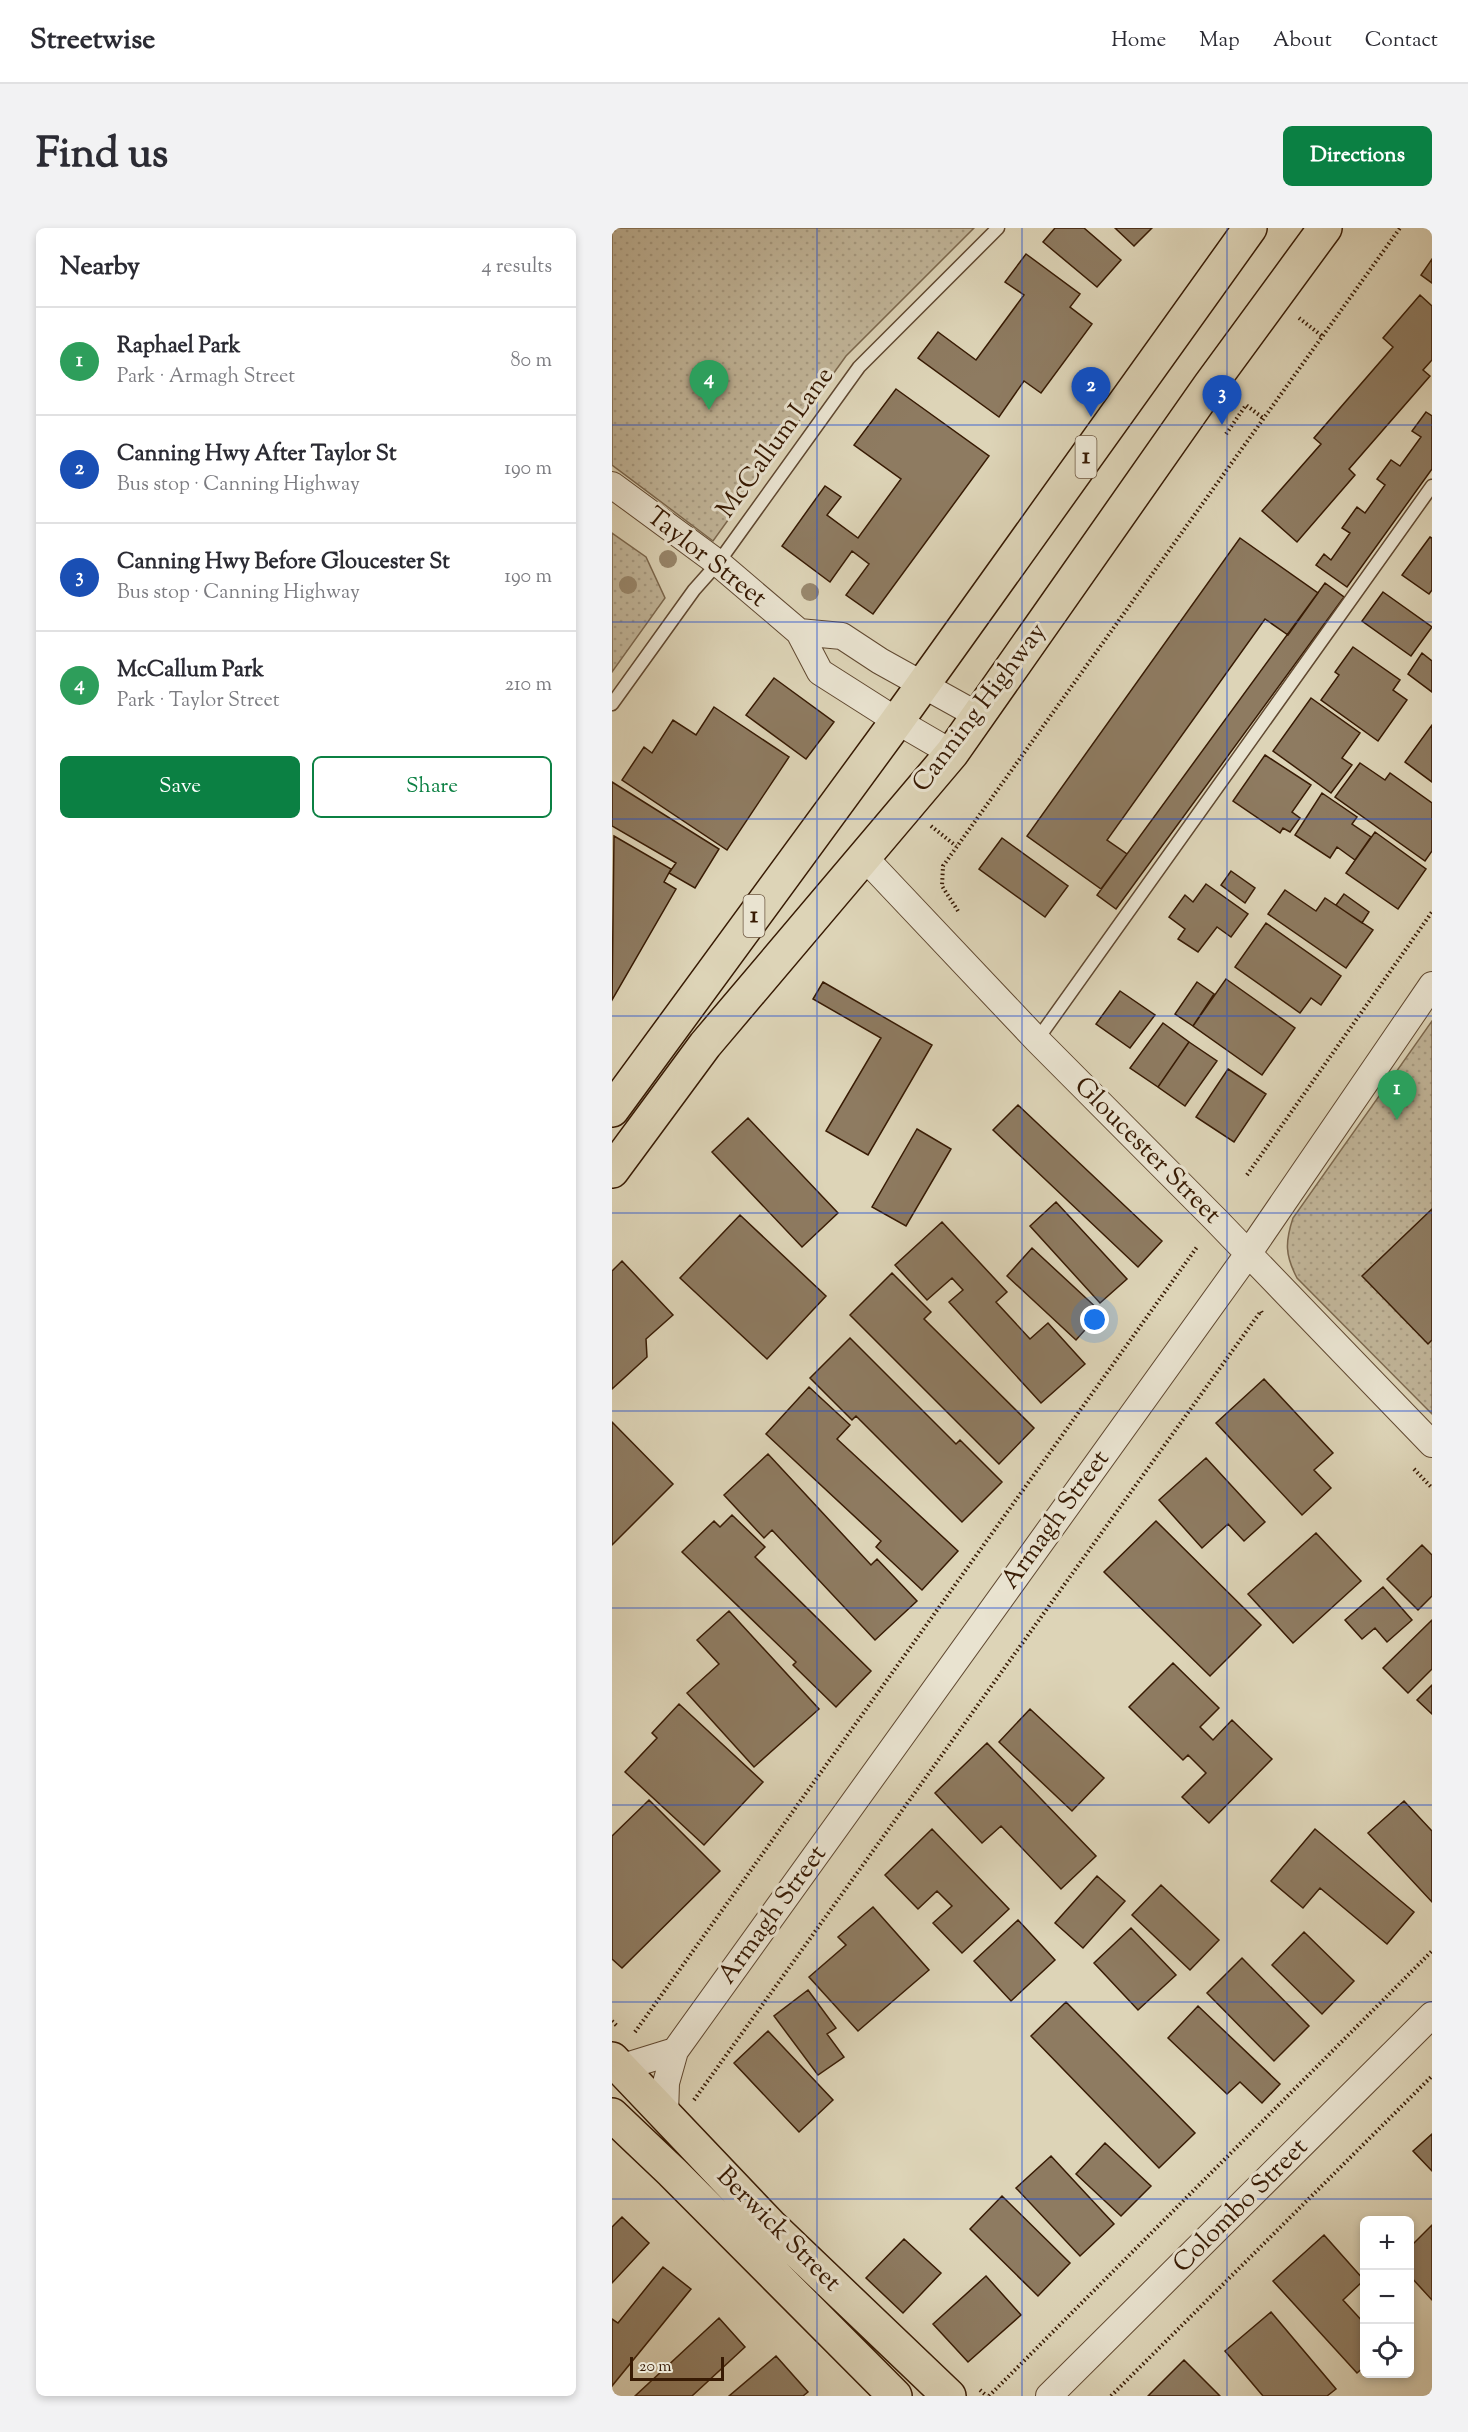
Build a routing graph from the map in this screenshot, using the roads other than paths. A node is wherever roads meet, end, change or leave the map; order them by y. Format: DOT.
graph roads {
  1 [pos="998,228"];
  2 [pos="1250,228"];
  3 [pos="1326,228"];
  4 [pos="612,485"];
  5 [pos="1432,486"];
  6 [pos="718,563"];
  7 [pos="799,632"];
  8 [pos="922,685"];
  9 [pos="612,704"];
  10 [pos="979,716"];
  11 [pos="897,721"];
  12 [pos="952,753"];
  13 [pos="864,858"];
  14 [pos="1432,985"];
  15 [pos="1037,1040"];
  16 [pos="612,1110"];
  17 [pos="612,1171"];
  18 [pos="1248,1254"];
  19 [pos="1432,1444"];
  20 [pos="1432,2015"];
  21 [pos="675,2051"];
  22 [pos="621,2055"];
  23 [pos="678,2110"];
  24 [pos="612,2115"];
  25 [pos="894,2396"];
  26 [pos="949,2396"];
  27 [pos="1049,2396"];
  1 -- 6 [label="lane, McCallum Lane"];
  2 -- 8 [label="main road, 1"];
  3 -- 10 [label="main road, Canning Highway / 1"];
  4 -- 6 [label="street, Taylor Street"];
  5 -- 15 [label="lane"];
  6 -- 7 [label="street, Taylor Street"];
  6 -- 9 [label="lane, McCallum Lane"];
  7 -- 8 [label="street"];
  7 -- 11 [label="street, Taylor Street"];
  8 -- 10 [label="street"];
  8 -- 11 [label="main road, 1"];
  10 -- 12 [label="main road, Canning Highway / 1"];
  11 -- 12 [label="street, Taylor Street"];
  11 -- 16 [label="main road, 1"];
  12 -- 13 [label="main road, Canning Highway / 1"];
  13 -- 15 [label="street, Gloucester Street"];
  13 -- 17 [label="main road, Canning Highway / 1"];
  14 -- 18 [label="street, Armagh Street"];
  15 -- 18 [label="street, Gloucester Street"];
  18 -- 19 [label="street, Gloucester Street"];
  18 -- 21 [label="street, Armagh Street"];
  20 -- 27 [label="street, Colombo Street"];
  21 -- 22 [label="street"];
  21 -- 23 [label="street, Armagh Street"];
  22 -- 23 [label="main road, Berwick Street"];
  23 -- 26 [label="main road, Berwick Street"];
  24 -- 25 [label="main road, Berwick Street"];
}
